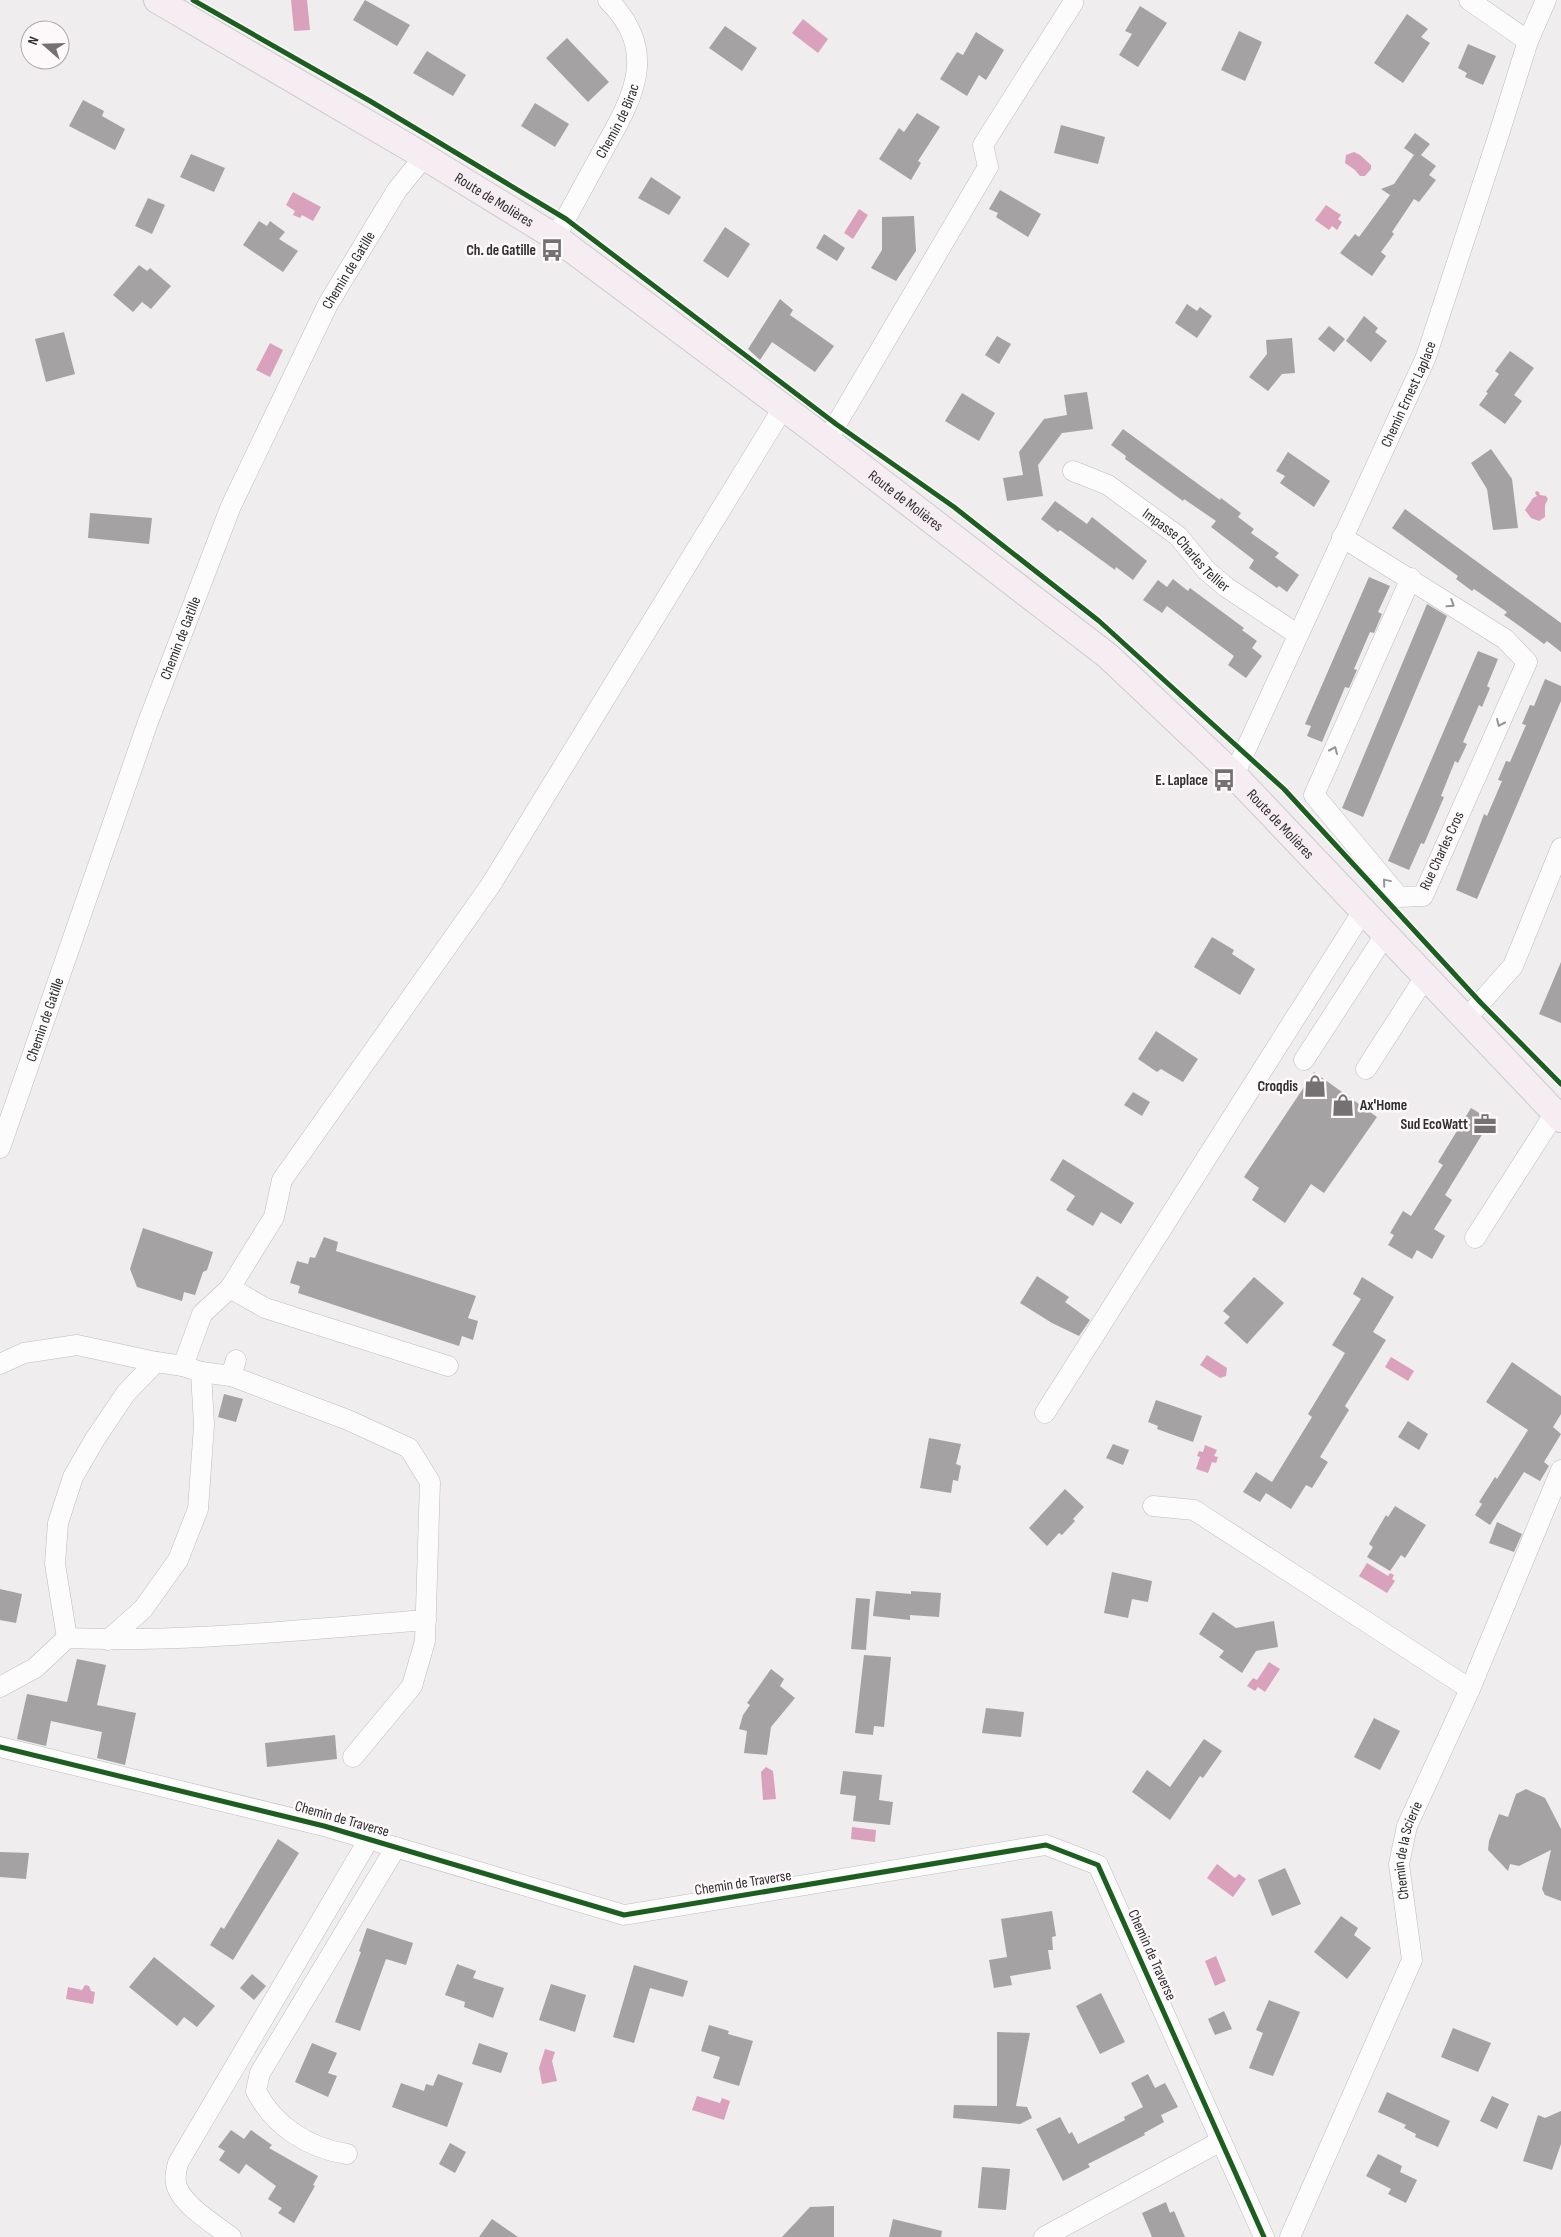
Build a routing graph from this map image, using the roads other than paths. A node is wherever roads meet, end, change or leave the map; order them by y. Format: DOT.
graph roads {
  1 [pos="157,0"];
  2 [pos="1469,0"];
  3 [pos="1546,0"];
  4 [pos="618,3"];
  5 [pos="1073,3"];
  6 [pos="1528,40"];
  7 [pos="424,157"];
  8 [pos="555,237"];
  9 [pos="783,408"];
  10 [pos="827,440"];
  11 [pos="1073,471"];
  12 [pos="1342,537"];
  13 [pos="1410,578"];
  14 [pos="1297,634"];
  15 [pos="1234,775"];
  16 [pos="1561,848"];
  17 [pos="1363,911"];
  18 [pos="1385,935"];
  19 [pos="1425,976"];
  20 [pos="1466,1019"];
  21 [pos="1304,1060"];
  22 [pos="1366,1069"];
  23 [pos="1558,1116"];
  24 [pos="0,1148"];
  25 [pos="1476,1238"];
  26 [pos="230,1288"];
  27 [pos="156,1362"];
  28 [pos="0,1364"];
  29 [pos="448,1366"];
  30 [pos="192,1369"];
  31 [pos="1046,1413"];
  32 [pos="1561,1470"];
  33 [pos="1153,1506"];
  34 [pos="426,1620"];
  35 [pos="67,1638"];
  36 [pos="108,1640"];
  37 [pos="0,1687"];
  38 [pos="1470,1689"];
  39 [pos="0,1747"];
  40 [pos="353,1757"];
  41 [pos="369,1839"];
  42 [pos="396,1847"];
  43 [pos="1221,2141"];
  44 [pos="347,2154"];
  45 [pos="231,2237"];
  46 [pos="1044,2237"];
  47 [pos="1264,2237"];
  48 [pos="1290,2237"];
  1 -- 7 [label="main road, Route de Molières"];
  2 -- 6 [label="street"];
  3 -- 6 [label="street, Chemin Ernest Laplace"];
  4 -- 8 [label="street, Chemin de Birac"];
  5 -- 10 [label="street"];
  6 -- 12 [label="street, Chemin Ernest Laplace"];
  7 -- 8 [label="main road, Route de Molières"];
  7 -- 24 [label="street, Chemin de Gatille"];
  8 -- 9 [label="main road, Route de Molières"];
  9 -- 10 [label="main road, Route de Molières"];
  9 -- 26 [label="street"];
  10 -- 15 [label="main road, Route de Molières"];
  11 -- 14 [label="street, Impasse Charles Tellier"];
  12 -- 13 [label="street, Rue Charles Cros"];
  12 -- 14 [label="street, Chemin Ernest Laplace"];
  13 -- 13 [label="street, Rue Charles Cros, one-way"];
  14 -- 15 [label="street, Chemin Ernest Laplace"];
  15 -- 17 [label="main road, Route de Molières"];
  16 -- 20 [label="street"];
  17 -- 18 [label="main road, Route de Molières"];
  17 -- 31 [label="street"];
  18 -- 19 [label="main road, Route de Molières"];
  18 -- 21 [label="street"];
  19 -- 20 [label="main road, Route de Molières"];
  19 -- 22 [label="street"];
  20 -- 23 [label="main road, Route de Molières"];
  23 -- 25 [label="street"];
  26 -- 29 [label="street"];
  26 -- 30 [label="street"];
  27 -- 28 [label="street"];
  27 -- 30 [label="street"];
  27 -- 35 [label="street"];
  30 -- 34 [label="street"];
  30 -- 36 [label="street"];
  32 -- 38 [label="street, Chemin de la Scierie"];
  33 -- 38 [label="street"];
  34 -- 36 [label="street"];
  34 -- 40 [label="street"];
  35 -- 36 [label="street"];
  35 -- 37 [label="street"];
  38 -- 48 [label="street, Chemin de la Scierie"];
  39 -- 41 [label="street, Chemin de Traverse"];
  41 -- 42 [label="street, Chemin de Traverse"];
  41 -- 45 [label="street"];
  42 -- 43 [label="street, Chemin de Traverse"];
  42 -- 44 [label="street"];
  43 -- 46 [label="street"];
  43 -- 47 [label="street, Chemin de Traverse"];
}
